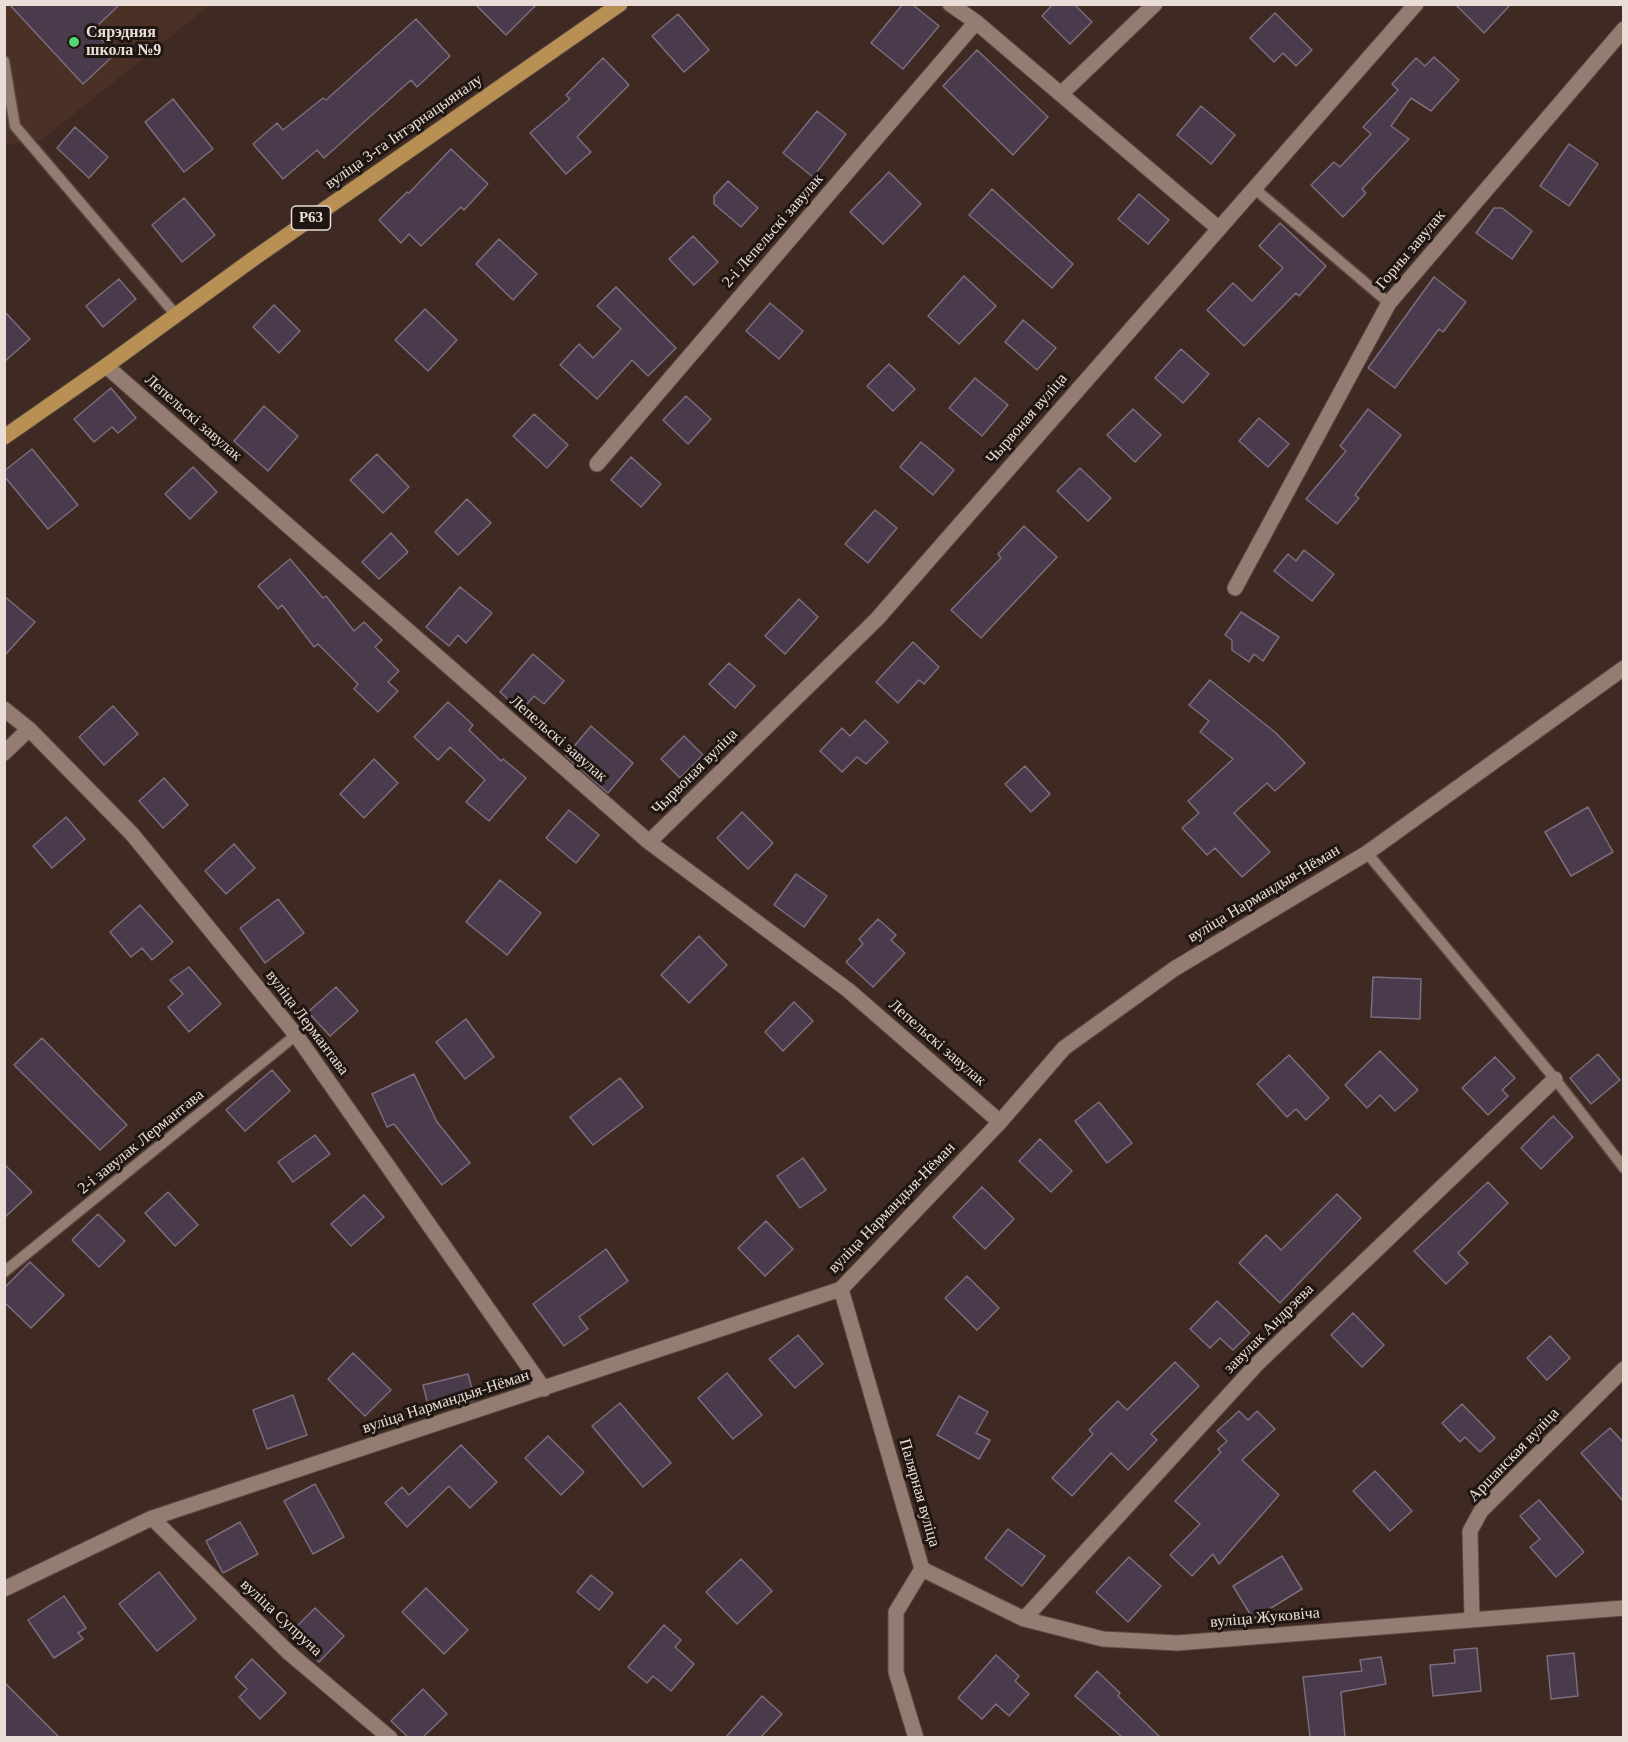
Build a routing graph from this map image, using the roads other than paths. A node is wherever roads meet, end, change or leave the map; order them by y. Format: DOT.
graph roads {
  1 [pos="620,4"];
  2 [pos="950,4"];
  3 [pos="1155,4"];
  4 [pos="1416,4"];
  5 [pos="976,22"];
  6 [pos="1623,29"];
  7 [pos="4,61"];
  8 [pos="1061,94"];
  9 [pos="1255,189"];
  10 [pos="1218,228"];
  11 [pos="1389,303"];
  12 [pos="176,315"];
  13 [pos="106,366"];
  14 [pos="4,437"];
  15 [pos="597,464"];
  16 [pos="1235,588"];
  17 [pos="1623,668"];
  18 [pos="4,710"];
  19 [pos="29,729"];
  20 [pos="4,753"];
  21 [pos="649,842"];
  22 [pos="1367,853"];
  23 [pos="296,1035"];
  24 [pos="1555,1079"];
  25 [pos="1000,1122"];
  26 [pos="1623,1168"];
  27 [pos="4,1272"];
  28 [pos="841,1289"];
  29 [pos="1623,1369"];
  30 [pos="544,1389"];
  31 [pos="152,1518"];
  32 [pos="922,1569"];
  33 [pos="4,1588"];
  34 [pos="1623,1608"];
  35 [pos="1024,1619"];
  36 [pos="1472,1619"];
  37 [pos="390,1737"];
  38 [pos="916,1737"];
  1 -- 12 [label="main road, вуліца 3-га Інтэрнацыяналу / Р63"];
  2 -- 5 [label="street"];
  3 -- 8 [label="street"];
  4 -- 9 [label="street, Чырвоная вуліца"];
  5 -- 8 [label="street"];
  5 -- 15 [label="street, 2-і Лепельскі завулак"];
  6 -- 11 [label="street, Горны завулак"];
  7 -- 12 [label="lane"];
  8 -- 10 [label="street"];
  9 -- 10 [label="street, Чырвоная вуліца"];
  9 -- 11 [label="lane"];
  10 -- 21 [label="street, Чырвоная вуліца"];
  11 -- 16 [label="street, Горны завулак"];
  12 -- 13 [label="main road, вуліца 3-га Інтэрнацыяналу / Р63"];
  13 -- 14 [label="main road, вуліца 3-га Інтэрнацыяналу / Р63"];
  13 -- 21 [label="street, Лепельскі завулак"];
  17 -- 22 [label="street, вуліца Нармандыя-Нёман"];
  18 -- 19 [label="street, вуліца Лермантава"];
  19 -- 20 [label="street"];
  19 -- 23 [label="street, вуліца Лермантава"];
  21 -- 25 [label="street, Лепельскі завулак"];
  22 -- 24 [label="lane"];
  22 -- 25 [label="street, вуліца Нармандыя-Нёман"];
  23 -- 27 [label="lane, 2-і завулак Лермантава"];
  23 -- 30 [label="street, вуліца Лермантава"];
  24 -- 26 [label="lane"];
  24 -- 35 [label="street, завулак Андрэева"];
  25 -- 28 [label="street, вуліца Нармандыя-Нёман"];
  28 -- 30 [label="street, вуліца Нармандыя-Нёман"];
  28 -- 32 [label="street, Палярная вуліца"];
  29 -- 36 [label="street, Аршанская вуліца"];
  30 -- 31 [label="street, вуліца Нармандыя-Нёман"];
  31 -- 33 [label="street, вуліца Нармандыя-Нёман"];
  31 -- 37 [label="street, вуліца Супруна"];
  32 -- 35 [label="street, вуліца Жуковіча"];
  32 -- 38 [label="street, Палярная вуліца"];
  34 -- 36 [label="street, вуліца Жуковіча"];
  35 -- 36 [label="street, вуліца Жуковіча"];
}
